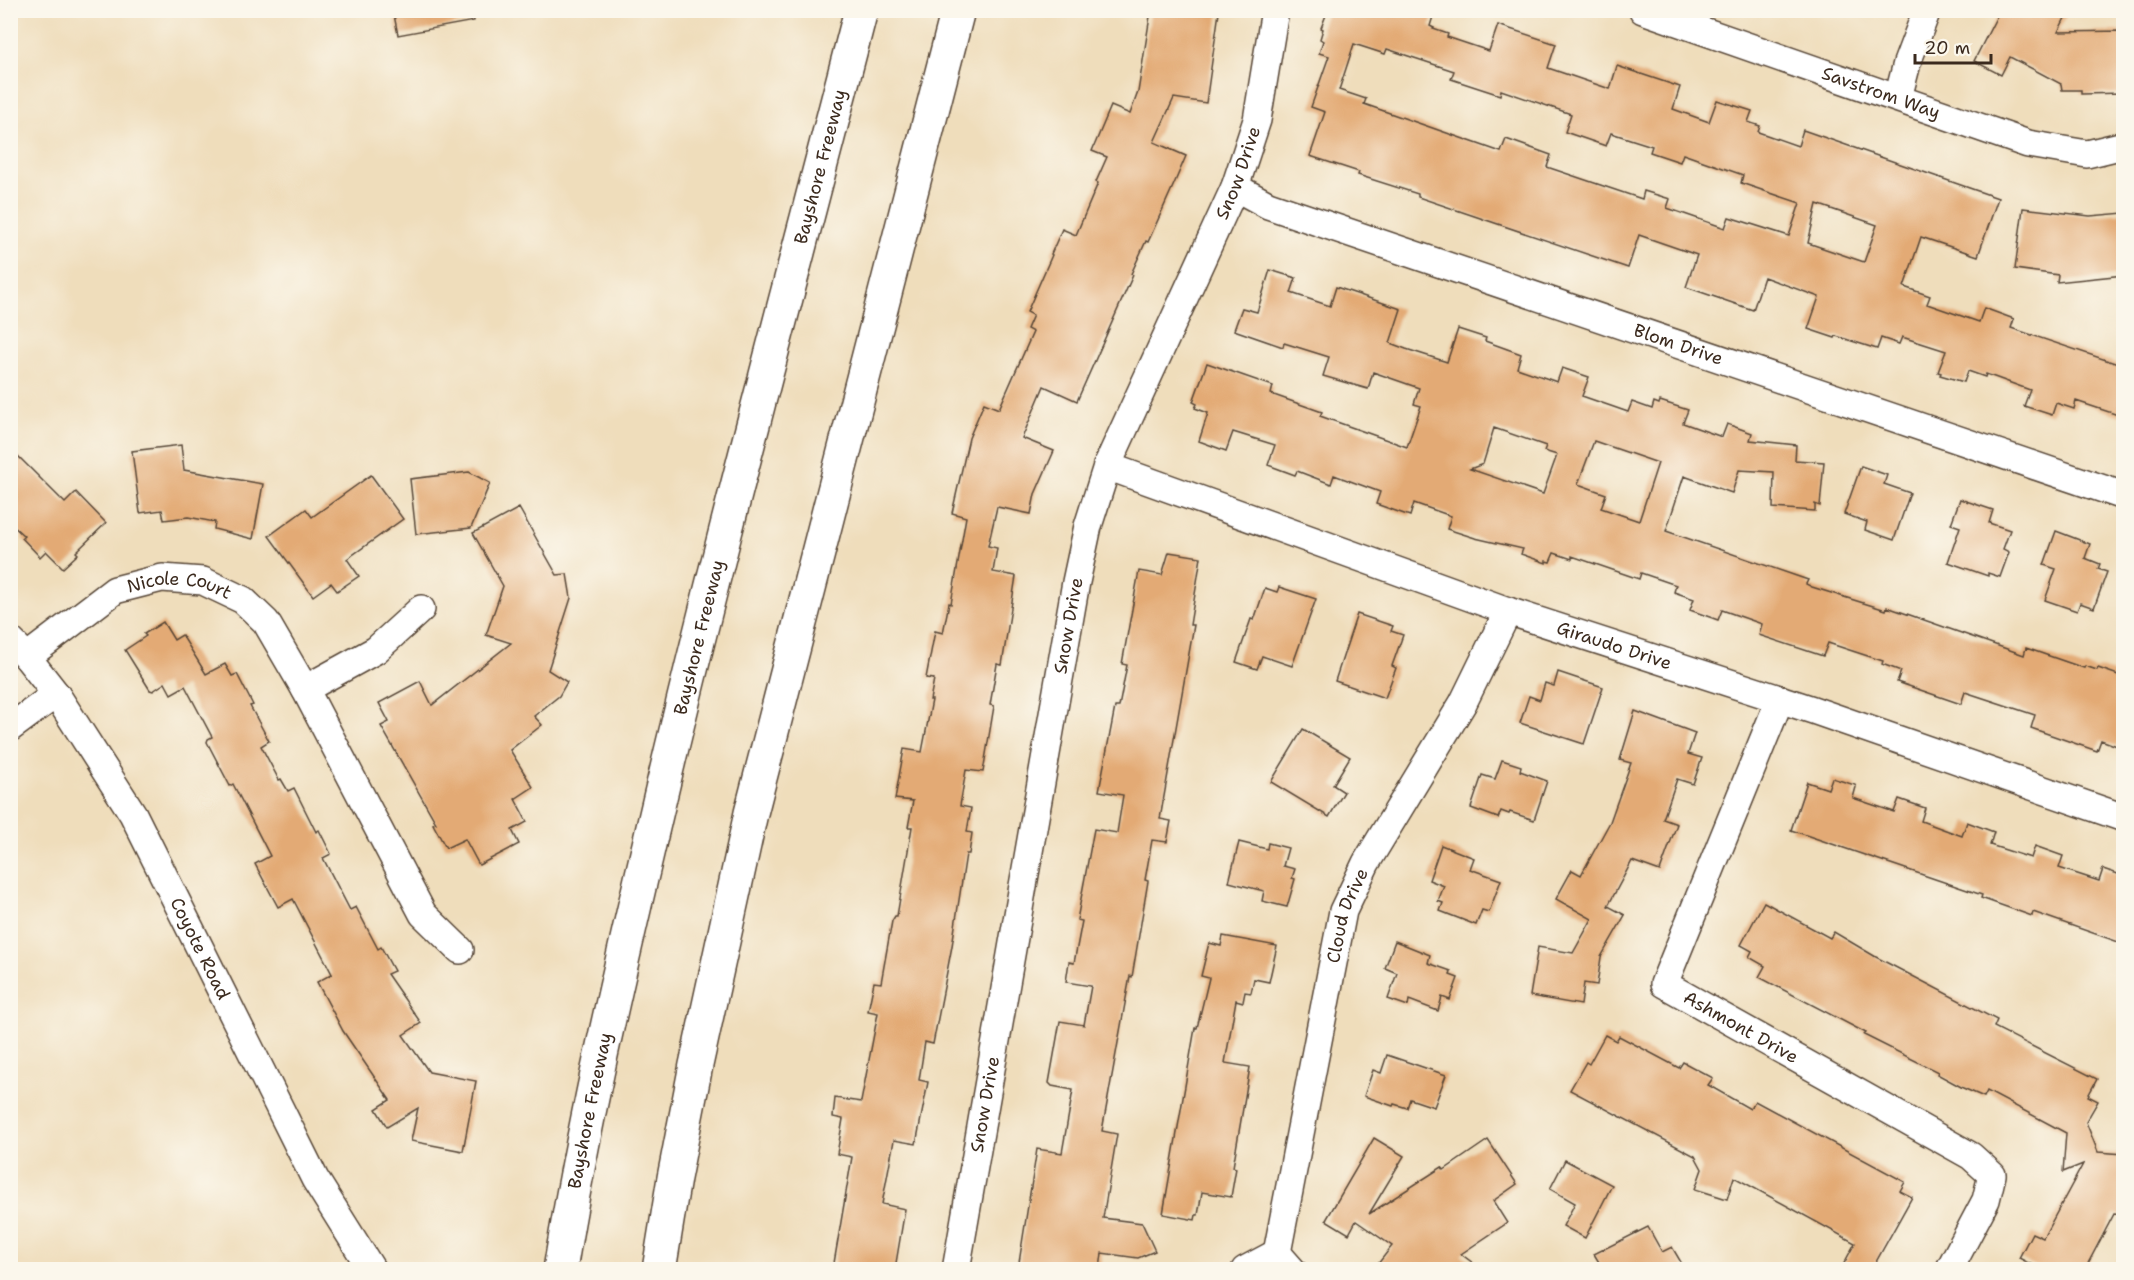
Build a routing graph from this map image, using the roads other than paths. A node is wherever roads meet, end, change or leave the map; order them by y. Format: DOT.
graph roads {
  1 [pos="861,10"];
  2 [pos="958,10"];
  3 [pos="1275,10"];
  4 [pos="1643,10"];
  5 [pos="1927,10"];
  6 [pos="1898,98"];
  7 [pos="2124,146"];
  8 [pos="1235,188"];
  9 [pos="1107,466"];
  10 [pos="2124,496"];
  11 [pos="421,609"];
  12 [pos="1508,611"];
  13 [pos="19,649"];
  14 [pos="305,689"];
  15 [pos="56,694"];
  16 [pos="1780,699"];
  17 [pos="10,728"];
  18 [pos="2124,818"];
  19 [pos="460,950"];
  20 [pos="1284,1261"];
  21 [pos="372,1269"];
  22 [pos="560,1269"];
  23 [pos="659,1269"];
  24 [pos="956,1269"];
  25 [pos="1245,1269"];
  26 [pos="1949,1269"];
  1 -- 22 [label="highway, Bayshore Freeway"];
  2 -- 23 [label="highway"];
  3 -- 8 [label="street, Snow Drive"];
  4 -- 6 [label="street, Savstrom Way"];
  5 -- 6 [label="street"];
  6 -- 7 [label="street, Savstrom Way"];
  8 -- 9 [label="street, Snow Drive"];
  8 -- 10 [label="street, Blom Drive"];
  9 -- 12 [label="street, Giraudo Drive"];
  9 -- 24 [label="street, Snow Drive"];
  11 -- 14 [label="street"];
  12 -- 16 [label="street, Giraudo Drive"];
  12 -- 20 [label="street, Cloud Drive"];
  13 -- 14 [label="street, Nicole Court"];
  13 -- 15 [label="street, Coyote Road"];
  14 -- 19 [label="street, Nicole Court"];
  15 -- 17 [label="street"];
  15 -- 21 [label="street, Coyote Road"];
  16 -- 18 [label="street, Giraudo Drive"];
  16 -- 26 [label="street, Ashmont Drive"];
  20 -- 25 [label="street"];
}
